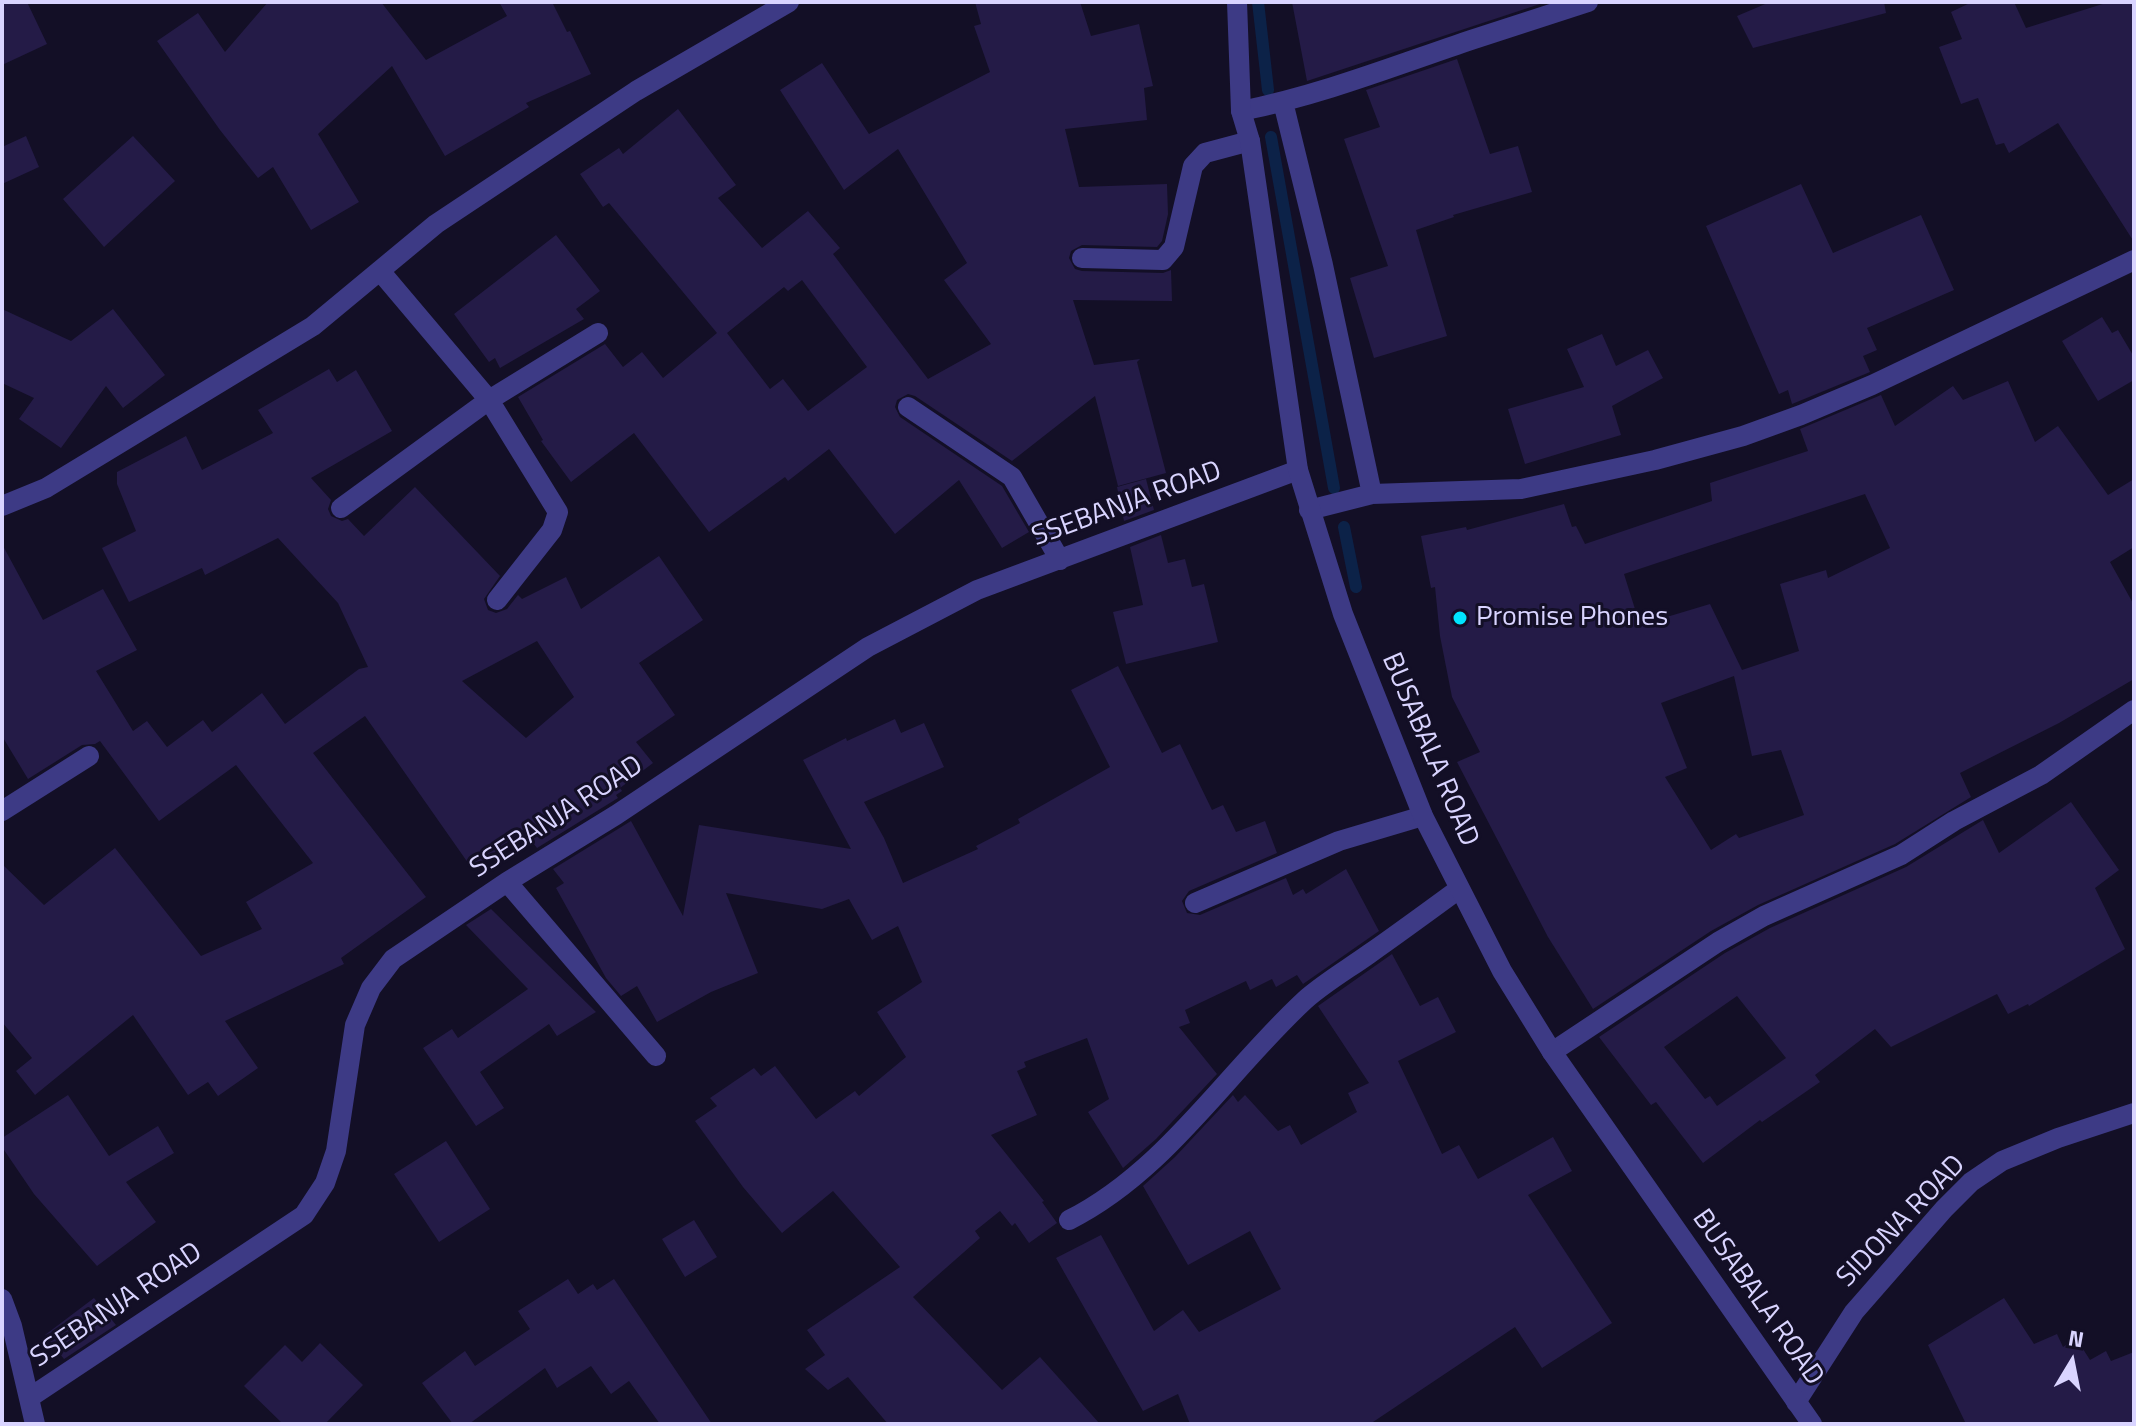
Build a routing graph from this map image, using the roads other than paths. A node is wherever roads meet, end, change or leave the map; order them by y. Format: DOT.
graph roads {
  1 [pos="789,2"];
  2 [pos="1237,2"];
  3 [pos="1588,2"];
  4 [pos="1283,102"];
  5 [pos="1241,111"];
  6 [pos="1250,141"];
  7 [pos="1082,258"];
  8 [pos="2134,260"];
  9 [pos="380,271"];
  10 [pos="598,333"];
  11 [pos="489,400"];
  12 [pos="908,407"];
  13 [pos="1298,470"];
  14 [pos="1372,494"];
  15 [pos="2,506"];
  16 [pos="341,508"];
  17 [pos="1309,510"];
  18 [pos="1060,560"];
  19 [pos="497,600"];
  20 [pos="2134,710"];
  21 [pos="89,756"];
  22 [pos="2,811"];
  23 [pos="1423,816"];
  24 [pos="507,882"];
  25 [pos="1459,889"];
  26 [pos="1195,903"];
  27 [pos="1552,1052"];
  28 [pos="656,1056"];
  29 [pos="2134,1113"];
  30 [pos="1069,1220"];
  31 [pos="2,1299"];
  32 [pos="29,1398"];
  33 [pos="1796,1402"];
  34 [pos="35,1424"];
  35 [pos="1812,1424"];
  1 -- 9 [label="street"];
  2 -- 5 [label="street, BUSABALA ROAD"];
  3 -- 4 [label="street"];
  4 -- 5 [label="street"];
  4 -- 14 [label="street"];
  5 -- 6 [label="street, BUSABALA ROAD"];
  6 -- 7 [label="street"];
  6 -- 13 [label="street, BUSABALA ROAD"];
  8 -- 14 [label="street"];
  9 -- 11 [label="street"];
  9 -- 15 [label="street"];
  10 -- 11 [label="street"];
  11 -- 16 [label="street"];
  11 -- 19 [label="street"];
  12 -- 18 [label="street"];
  13 -- 17 [label="street, BUSABALA ROAD"];
  13 -- 18 [label="street, SSEBANJA ROAD"];
  14 -- 17 [label="street"];
  17 -- 23 [label="street, BUSABALA ROAD"];
  18 -- 24 [label="street, SSEBANJA ROAD"];
  20 -- 27 [label="street"];
  21 -- 22 [label="street"];
  23 -- 25 [label="street, BUSABALA ROAD"];
  23 -- 26 [label="street"];
  24 -- 28 [label="street"];
  24 -- 32 [label="street, SSEBANJA ROAD"];
  25 -- 27 [label="street, BUSABALA ROAD"];
  25 -- 30 [label="street"];
  27 -- 33 [label="street, BUSABALA ROAD"];
  29 -- 33 [label="street, SIDONA ROAD"];
  31 -- 32 [label="street"];
  32 -- 34 [label="street"];
  33 -- 35 [label="street, BUSABALA ROAD"];
}
